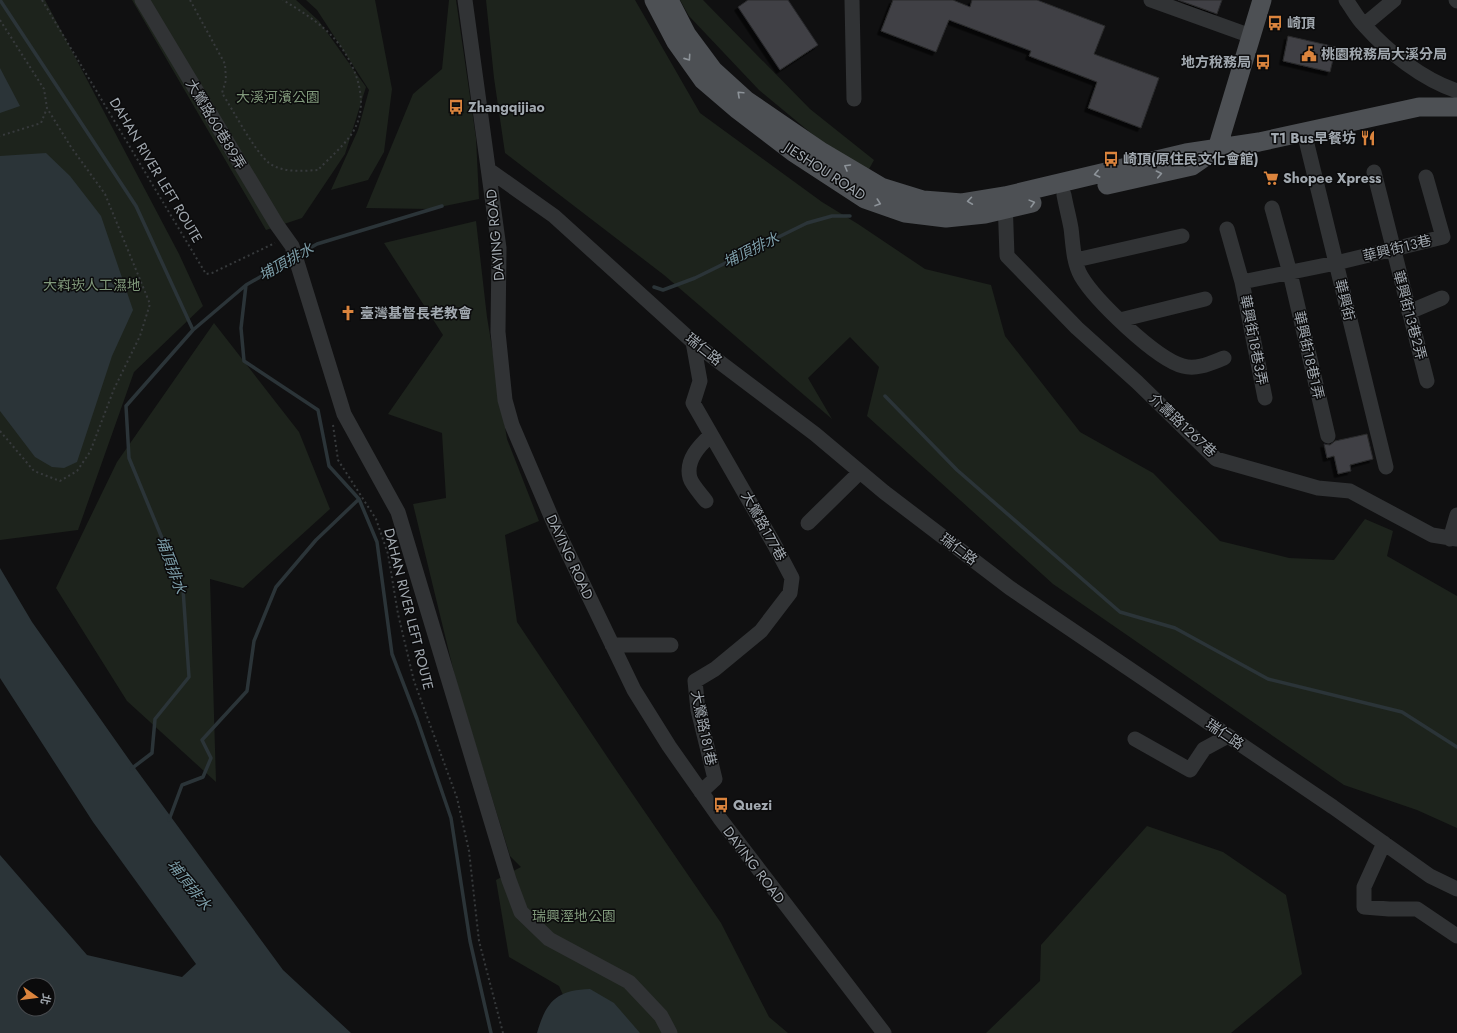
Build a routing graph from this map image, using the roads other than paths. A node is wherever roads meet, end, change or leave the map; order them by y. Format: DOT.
graph roads {
  1 [pos="142,0"];
  2 [pos="464,0"];
  3 [pos="654,0"];
  4 [pos="669,0"];
  5 [pos="851,0"];
  6 [pos="1151,0"];
  7 [pos="1262,0"];
  8 [pos="1346,0"];
  9 [pos="1394,0"];
  10 [pos="1364,25"];
  11 [pos="1251,36"];
  12 [pos="1457,91"];
  13 [pos="854,99"];
  14 [pos="1457,107"];
  15 [pos="1304,132"];
  16 [pos="1217,149"];
  17 [pos="489,170"];
  18 [pos="1374,172"];
  19 [pos="1426,177"];
  20 [pos="1064,195"];
  21 [pos="1004,203"];
  22 [pos="1272,208"];
  23 [pos="1227,229"];
  24 [pos="1182,236"];
  25 [pos="1393,249"];
  26 [pos="1076,260"];
  27 [pos="1336,263"];
  28 [pos="1290,273"];
  29 [pos="1242,282"];
  30 [pos="1442,298"];
  31 [pos="1205,299"];
  32 [pos="1409,312"];
  33 [pos="1120,320"];
  34 [pos="694,342"];
  35 [pos="1224,358"];
  36 [pos="1427,381"];
  37 [pos="1265,398"];
  38 [pos="711,434"];
  39 [pos="1328,436"];
  40 [pos="1386,468"];
  41 [pos="860,472"];
  42 [pos="706,501"];
  43 [pos="1457,515"];
  44 [pos="808,523"];
  45 [pos="1453,539"];
  46 [pos="612,645"];
  47 [pos="671,645"];
  48 [pos="695,681"];
  49 [pos="1228,736"];
  50 [pos="1135,739"];
  51 [pos="701,792"];
  52 [pos="1384,843"];
  53 [pos="1457,889"];
  54 [pos="1457,936"];
  55 [pos="670,1033"];
  56 [pos="884,1033"];
  1 -- 55 [label="street, 大鶯路60巷89弄"];
  2 -- 17 [label="street, DAYING ROAD"];
  3 -- 21 [label="main road, JIESHOU ROAD, one-way"];
  21 -- 4 [label="main road, JIESHOU ROAD, one-way"];
  5 -- 13 [label="street"];
  6 -- 11 [label="street"];
  7 -- 11 [label="main road"];
  8 -- 10 [label="street"];
  9 -- 10 [label="street"];
  10 -- 12 [label="street"];
  11 -- 16 [label="main road"];
  14 -- 15 [label="main road, JIESHOU ROAD"];
  15 -- 16 [label="main road, JIESHOU ROAD"];
  15 -- 27 [label="street, 華興街"];
  20 -- 16 [label="main road, JIESHOU ROAD, one-way"];
  16 -- 21 [label="main road, JIESHOU ROAD, one-way"];
  17 -- 34 [label="street, 瑞仁路"];
  17 -- 46 [label="street, DAYING ROAD"];
  18 -- 25 [label="street, 華興街13巷2弄"];
  19 -- 25 [label="street, 華興街13巷"];
  21 -- 20 [label="main road, JIESHOU ROAD, one-way"];
  20 -- 26 [label="street"];
  21 -- 45 [label="street, 介壽路1267巷"];
  22 -- 28 [label="street, 華興街18巷1弄"];
  23 -- 29 [label="street, 華興街18巷3弄"];
  24 -- 26 [label="street"];
  25 -- 27 [label="street, 華興街13巷"];
  25 -- 32 [label="street, 華興街13巷2弄"];
  26 -- 33 [label="street"];
  27 -- 28 [label="street, 華興街13巷"];
  27 -- 40 [label="street, 華興街"];
  28 -- 29 [label="street, 華興街13巷"];
  28 -- 39 [label="street, 華興街18巷1弄"];
  29 -- 37 [label="street, 華興街18巷3弄"];
  30 -- 32 [label="street"];
  31 -- 33 [label="street"];
  32 -- 36 [label="street, 華興街13巷2弄"];
  33 -- 35 [label="street"];
  34 -- 38 [label="street, 大鶯路177巷"];
  34 -- 41 [label="street, 瑞仁路"];
  38 -- 42 [label="street"];
  38 -- 48 [label="street, 大鶯路177巷"];
  41 -- 44 [label="street"];
  41 -- 49 [label="street, 瑞仁路"];
  43 -- 45 [label="street"];
  46 -- 47 [label="street"];
  46 -- 51 [label="street, DAYING ROAD"];
  48 -- 51 [label="street, 大鶯路181巷"];
  49 -- 50 [label="street"];
  49 -- 52 [label="street, 瑞仁路"];
  51 -- 56 [label="street, DAYING ROAD"];
  52 -- 53 [label="street, 瑞仁路"];
  52 -- 54 [label="street"];
}
